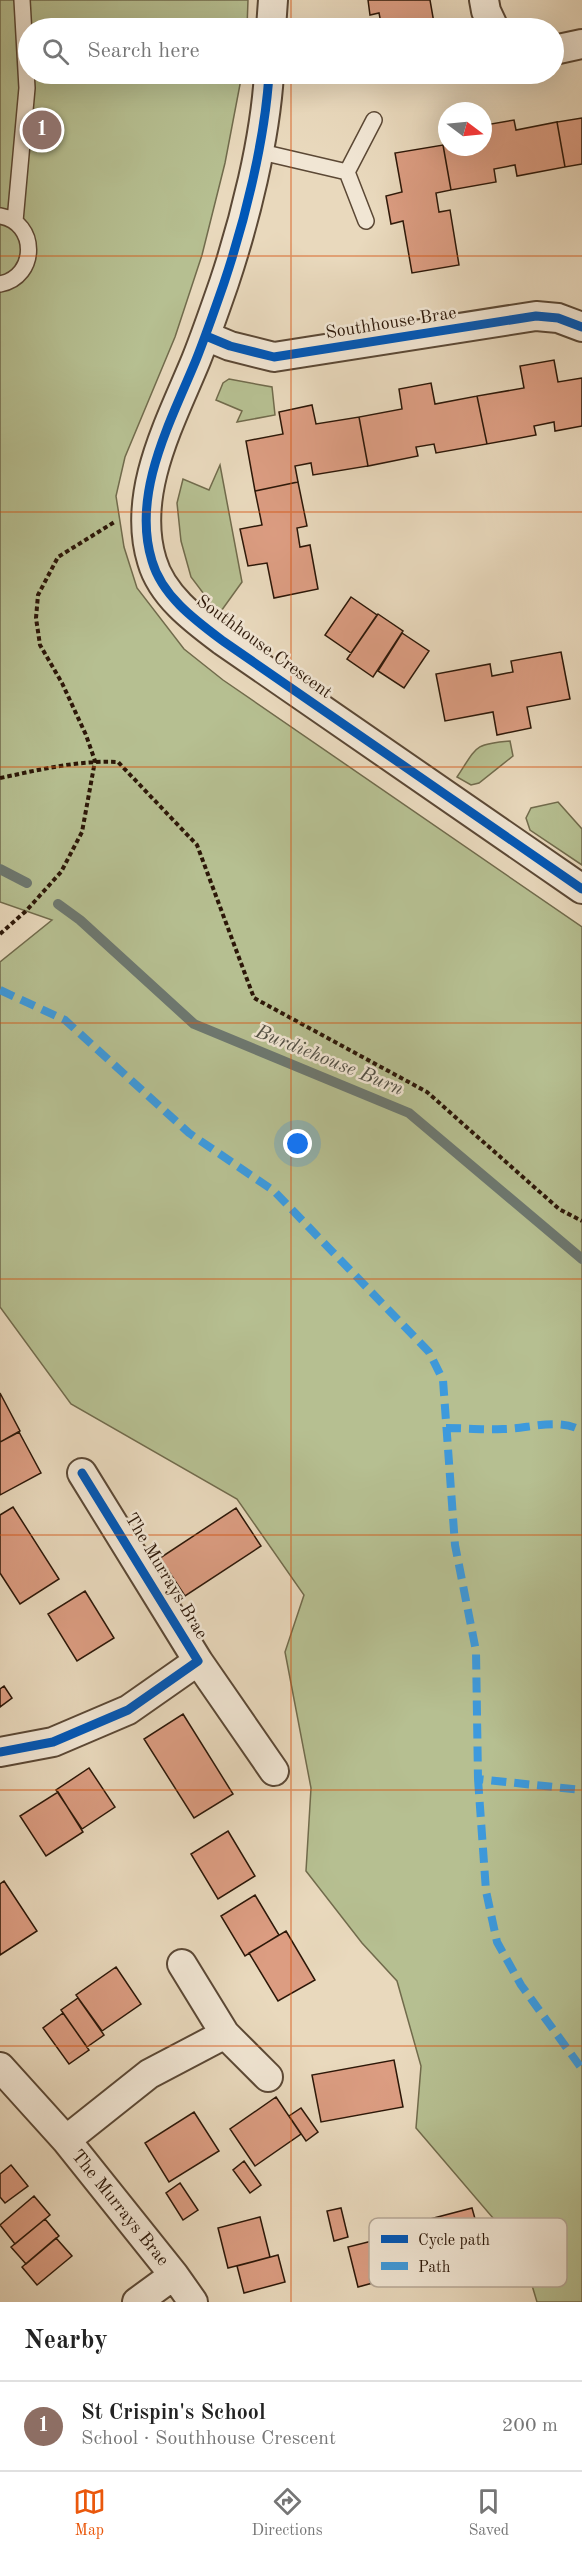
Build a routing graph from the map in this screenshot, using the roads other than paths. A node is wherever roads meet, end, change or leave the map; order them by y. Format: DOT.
graph roads {
  1 [pos="22,0"];
  2 [pos="273,0"];
  3 [pos="484,0"];
  4 [pos="23,18"];
  5 [pos="272,18"];
  6 [pos="489,18"];
  7 [pos="582,44"];
  8 [pos="564,48"];
  9 [pos="27,84"];
  10 [pos="267,84"];
  11 [pos="374,120"];
  12 [pos="257,151"];
  13 [pos="347,172"];
  14 [pos="7,219"];
  15 [pos="366,221"];
  16 [pos="0,284"];
  17 [pos="582,327"];
  18 [pos="206,336"];
  19 [pos="582,889"];
  20 [pos="82,1473"];
  21 [pos="198,1661"];
  22 [pos="0,1752"];
  23 [pos="274,1771"];
  24 [pos="182,1964"];
  25 [pos="225,2034"];
  26 [pos="0,2067"];
  27 [pos="268,2077"];
  28 [pos="66,2140"];
  29 [pos="174,2275"];
  30 [pos="137,2302"];
  31 [pos="193,2302"];
  1 -- 4 [label="lane"];
  2 -- 5 [label="street"];
  3 -- 6 [label="street"];
  7 -- 8 [label="street"];
  9 -- 14 [label="lane"];
  10 -- 12 [label="street, Southhouse Crescent"];
  11 -- 13 [label="lane"];
  12 -- 13 [label="lane"];
  12 -- 18 [label="street, Southhouse Crescent"];
  13 -- 15 [label="lane"];
  14 -- 16 [label="lane"];
  17 -- 18 [label="street, Southhouse Brae"];
  18 -- 19 [label="street, Southhouse Crescent"];
  20 -- 21 [label="street, The Murrays Brae"];
  21 -- 22 [label="street, The Murrays Brae"];
  21 -- 23 [label="street, The Murrays Brae"];
  24 -- 25 [label="street"];
  25 -- 27 [label="street"];
  25 -- 28 [label="street, The Murrays Brae"];
  26 -- 28 [label="street, The Murrays Brae"];
  28 -- 29 [label="street, The Murrays Brae"];
  29 -- 30 [label="street, The Murrays Brae"];
  29 -- 31 [label="street, The Murrays Brae"];
}
